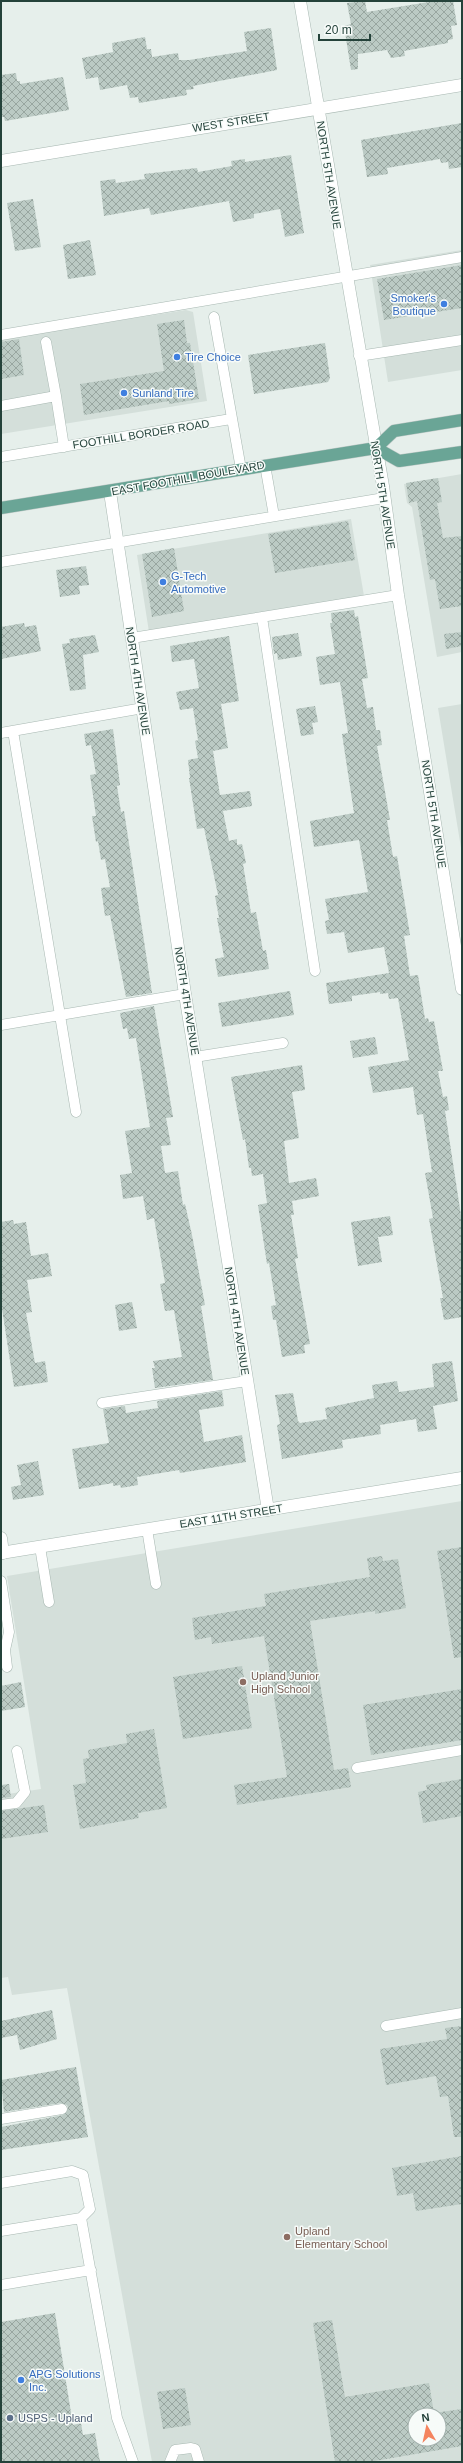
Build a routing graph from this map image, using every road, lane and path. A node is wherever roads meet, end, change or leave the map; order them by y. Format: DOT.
graph roads {
  1 [pos="300,1"];
  2 [pos="462,85"];
  3 [pos="318,108"];
  4 [pos="1,160"];
  5 [pos="462,257"];
  6 [pos="345,276"];
  7 [pos="214,317"];
  8 [pos="1,335"];
  9 [pos="462,340"];
  10 [pos="46,342"];
  11 [pos="359,356"];
  12 [pos="56,396"];
  13 [pos="1,406"];
  14 [pos="232,419"];
  15 [pos="462,420"];
  16 [pos="64,447"];
  17 [pos="376,448"];
  18 [pos="462,452"];
  19 [pos="1,457"];
  20 [pos="265,465"];
  21 [pos="241,469"];
  22 [pos="110,492"];
  23 [pos="384,498"];
  24 [pos="1,508"];
  25 [pos="274,516"];
  26 [pos="117,542"];
  27 [pos="1,562"];
  28 [pos="398,595"];
  29 [pos="262,617"];
  30 [pos="132,638"];
  31 [pos="143,708"];
  32 [pos="13,731"];
  33 [pos="1,733"];
  34 [pos="315,971"];
  35 [pos="462,989"];
  36 [pos="185,994"];
  37 [pos="60,1016"];
  38 [pos="1,1025"];
  39 [pos="283,1043"];
  40 [pos="195,1057"];
  41 [pos="76,1112"];
  42 [pos="247,1381"];
  43 [pos="102,1403"];
  44 [pos="462,1478"];
  45 [pos="268,1510"];
  46 [pos="147,1529"];
  47 [pos="1,1538"];
  48 [pos="40,1547"];
  49 [pos="2,1553"];
  50 [pos="1,1581"];
  51 [pos="156,1584"];
  52 [pos="49,1602"];
  53 [pos="7,1667"];
  54 [pos="462,1750"];
  55 [pos="17,1751"];
  56 [pos="357,1768"];
  57 [pos="1,1805"];
  58 [pos="462,2013"];
  59 [pos="386,2026"];
  60 [pos="62,2109"];
  61 [pos="1,2119"];
  62 [pos="1,2183"];
  63 [pos="81,2218"];
  64 [pos="1,2231"];
  65 [pos="91,2270"];
  66 [pos="1,2285"];
  67 [pos="133,2462"];
  68 [pos="170,2462"];
  69 [pos="199,2462"];
  1 -- 3 [label="street, NORTH 5TH AVENUE"];
  2 -- 3 [label="street, WEST STREET"];
  3 -- 4 [label="street, WEST STREET"];
  3 -- 6 [label="street, NORTH 5TH AVENUE"];
  5 -- 6 [label="lane"];
  6 -- 8 [label="lane"];
  6 -- 11 [label="street, NORTH 5TH AVENUE"];
  7 -- 14 [label="lane"];
  9 -- 11 [label="lane"];
  10 -- 12 [label="lane"];
  11 -- 17 [label="street, NORTH 5TH AVENUE"];
  12 -- 13 [label="lane"];
  12 -- 16 [label="lane"];
  14 -- 16 [label="lane, FOOTHILL BORDER ROAD"];
  14 -- 21 [label="lane"];
  15 -- 17 [label="main road"];
  16 -- 19 [label="lane, FOOTHILL BORDER ROAD"];
  17 -- 18 [label="main road"];
  17 -- 20 [label="main road, EAST FOOTHILL BOULEVARD"];
  17 -- 23 [label="street, NORTH 5TH AVENUE"];
  20 -- 21 [label="main road, EAST FOOTHILL BOULEVARD"];
  20 -- 25 [label="lane"];
  21 -- 22 [label="main road, EAST FOOTHILL BOULEVARD"];
  22 -- 24 [label="main road, EAST FOOTHILL BOULEVARD"];
  22 -- 26 [label="street, NORTH 4TH AVENUE"];
  23 -- 25 [label="lane"];
  23 -- 28 [label="street, NORTH 5TH AVENUE"];
  25 -- 26 [label="lane"];
  26 -- 27 [label="lane"];
  26 -- 30 [label="street, NORTH 4TH AVENUE"];
  28 -- 29 [label="lane"];
  28 -- 35 [label="street, NORTH 5TH AVENUE"];
  29 -- 30 [label="lane"];
  29 -- 34 [label="lane"];
  30 -- 31 [label="street, NORTH 4TH AVENUE"];
  31 -- 32 [label="lane"];
  31 -- 36 [label="street, NORTH 4TH AVENUE"];
  32 -- 33 [label="lane"];
  32 -- 37 [label="lane"];
  36 -- 37 [label="lane"];
  36 -- 40 [label="street, NORTH 4TH AVENUE"];
  37 -- 38 [label="lane"];
  37 -- 41 [label="lane"];
  39 -- 40 [label="lane"];
  40 -- 42 [label="street, NORTH 4TH AVENUE"];
  42 -- 43 [label="lane"];
  42 -- 45 [label="street, NORTH 4TH AVENUE"];
  44 -- 45 [label="street, EAST 11TH STREET"];
  45 -- 46 [label="street, EAST 11TH STREET"];
  46 -- 48 [label="street, EAST 11TH STREET"];
  46 -- 51 [label="lane"];
  47 -- 49 [label="street"];
  48 -- 49 [label="street, EAST 11TH STREET"];
  48 -- 52 [label="lane"];
  50 -- 53 [label="lane"];
  54 -- 56 [label="lane"];
  55 -- 57 [label="lane"];
  58 -- 59 [label="lane"];
  60 -- 61 [label="lane"];
  62 -- 63 [label="lane"];
  63 -- 64 [label="lane"];
  63 -- 65 [label="lane"];
  65 -- 66 [label="lane"];
  65 -- 67 [label="lane"];
  68 -- 69 [label="lane"];
}
